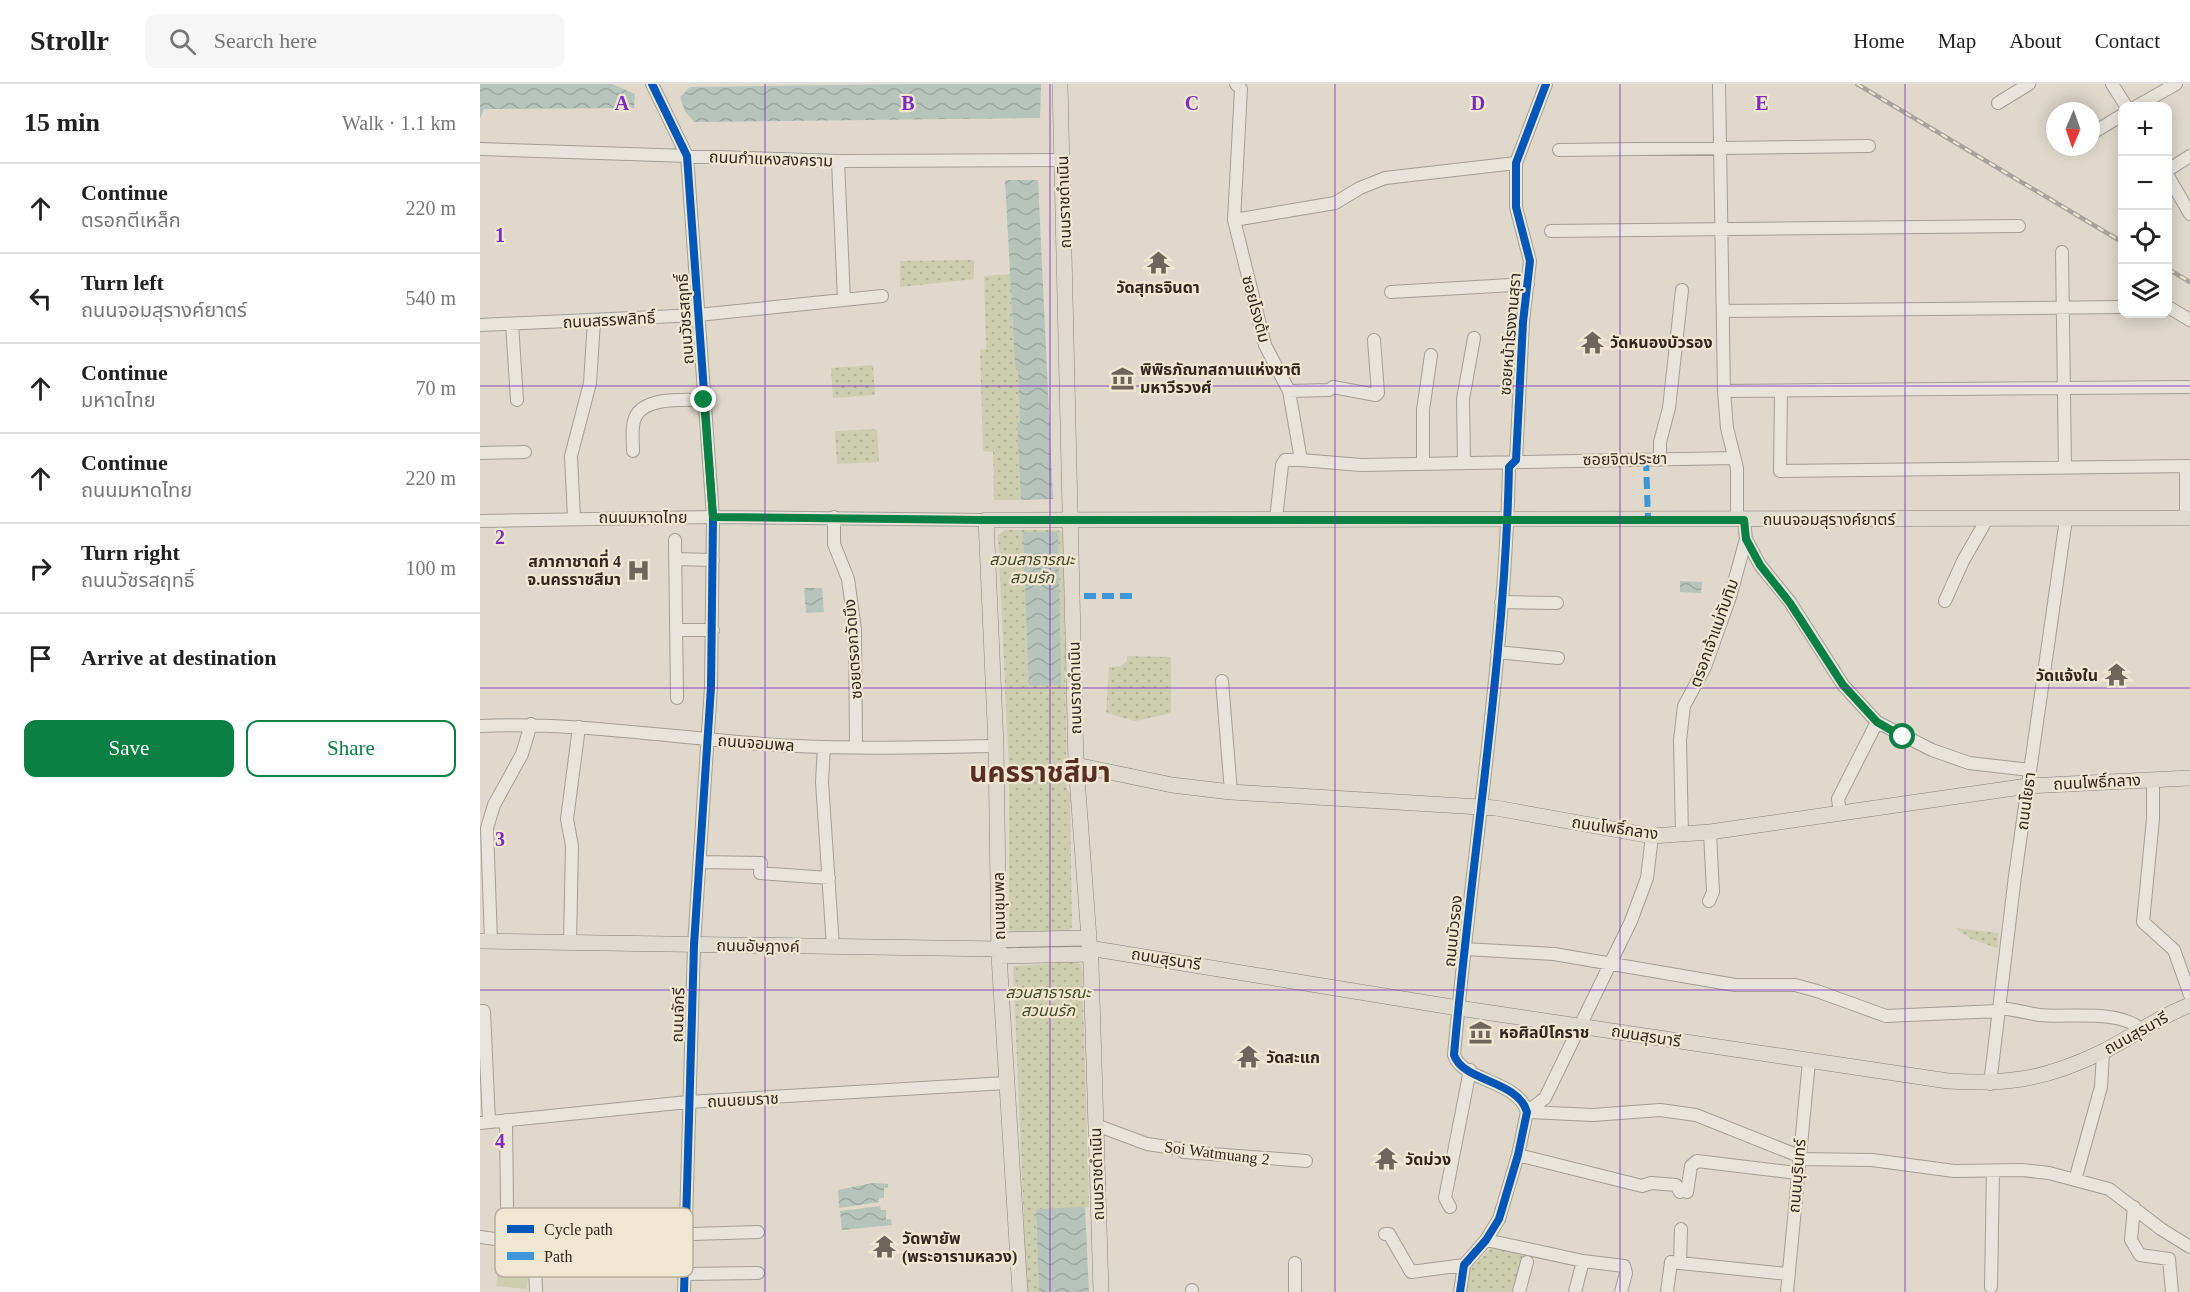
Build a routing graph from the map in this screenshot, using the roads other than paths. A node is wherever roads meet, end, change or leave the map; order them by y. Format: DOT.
graph roads {
  1 [pos="652,84"];
  2 [pos="1060,84"];
  3 [pos="1236,84"];
  4 [pos="1546,84"];
  5 [pos="1719,84"];
  6 [pos="2030,84"];
  7 [pos="2112,84"];
  8 [pos="2176,84"];
  9 [pos="1998,102"];
  10 [pos="2123,102"];
  11 [pos="2144,102"];
  12 [pos="2118,117"];
  13 [pos="2100,128"];
  14 [pos="1869,146"];
  15 [pos="1719,148"];
  16 [pos="480,149"];
  17 [pos="1559,150"];
  18 [pos="687,156"];
  19 [pos="2190,156"];
  20 [pos="1063,160"];
  21 [pos="838,161"];
  22 [pos="1516,163"];
  23 [pos="2172,167"];
  24 [pos="2172,183"];
  25 [pos="2190,214"];
  26 [pos="1234,220"];
  27 [pos="2019,226"];
  28 [pos="1721,230"];
  29 [pos="1551,231"];
  30 [pos="2062,252"];
  31 [pos="1528,284"];
  32 [pos="1682,290"];
  33 [pos="1391,292"];
  34 [pos="882,296"];
  35 [pos="844,300"];
  36 [pos="2118,307"];
  37 [pos="2061,308"];
  38 [pos="2172,309"];
  39 [pos="1723,311"];
  40 [pos="698,315"];
  41 [pos="2190,320"];
  42 [pos="594,321"];
  43 [pos="512,324"];
  44 [pos="480,325"];
  45 [pos="1474,338"];
  46 [pos="1374,340"];
  47 [pos="1431,355"];
  48 [pos="2190,387"];
  49 [pos="2064,388"];
  50 [pos="1289,391"];
  51 [pos="1724,391"];
  52 [pos="1781,391"];
  53 [pos="517,400"];
  54 [pos="704,400"];
  55 [pos="633,451"];
  56 [pos="525,452"];
  57 [pos="480,453"];
  58 [pos="1734,458"];
  59 [pos="1660,459"];
  60 [pos="1301,460"];
  61 [pos="1516,460"];
  62 [pos="1464,463"];
  63 [pos="1423,464"];
  64 [pos="2188,466"];
  65 [pos="2065,467"];
  66 [pos="713,517"];
  67 [pos="573,518"];
  68 [pos="834,518"];
  69 [pos="2188,518"];
  70 [pos="1276,519"];
  71 [pos="1987,519"];
  72 [pos="2066,519"];
  73 [pos="986,520"];
  74 [pos="1072,520"];
  75 [pos="1508,520"];
  76 [pos="1741,520"];
  77 [pos="480,521"];
  78 [pos="1746,539"];
  79 [pos="675,540"];
  80 [pos="675,559"];
  81 [pos="713,560"];
  82 [pos="1945,601"];
  83 [pos="1501,602"];
  84 [pos="1557,603"];
  85 [pos="676,630"];
  86 [pos="713,630"];
  87 [pos="1497,652"];
  88 [pos="1558,658"];
  89 [pos="1222,681"];
  90 [pos="677,698"];
  91 [pos="1877,722"];
  92 [pos="531,724"];
  93 [pos="480,726"];
  94 [pos="579,727"];
  95 [pos="708,740"];
  96 [pos="996,746"];
  97 [pos="824,747"];
  98 [pos="856,747"];
  99 [pos="1077,765"];
  100 [pos="2030,770"];
  101 [pos="2190,778"];
  102 [pos="2153,780"];
  103 [pos="2028,786"];
  104 [pos="1231,792"];
  105 [pos="1481,806"];
  106 [pos="1840,812"];
  107 [pos="1710,832"];
  108 [pos="1682,835"];
  109 [pos="1652,836"];
  110 [pos="700,862"];
  111 [pos="829,878"];
  112 [pos="1709,901"];
  113 [pos="486,941"];
  114 [pos="570,942"];
  115 [pos="694,945"];
  116 [pos="833,947"];
  117 [pos="1088,947"];
  118 [pos="999,949"];
  119 [pos="1465,949"];
  120 [pos="1612,964"];
  121 [pos="2190,995"];
  122 [pos="2190,1005"];
  123 [pos="1458,1008"];
  124 [pos="1999,1009"];
  125 [pos="480,1011"];
  126 [pos="1581,1026"];
  127 [pos="2140,1029"];
  128 [pos="2103,1052"];
  129 [pos="1809,1060"];
  130 [pos="1470,1070"];
  131 [pos="1006,1083"];
  132 [pos="1989,1084"];
  133 [pos="688,1102"];
  134 [pos="1527,1112"];
  135 [pos="506,1120"];
  136 [pos="484,1122"];
  137 [pos="1096,1125"];
  138 [pos="1518,1155"];
  139 [pos="1799,1157"];
  140 [pos="1306,1161"];
  141 [pos="1993,1171"];
  142 [pos="1797,1173"];
  143 [pos="2075,1180"];
  144 [pos="507,1206"];
  145 [pos="1450,1207"];
  146 [pos="2134,1207"];
  147 [pos="686,1208"];
  148 [pos="1681,1229"];
  149 [pos="693,1232"];
  150 [pos="758,1232"];
  151 [pos="1385,1234"];
  152 [pos="480,1237"];
  153 [pos="495,1239"];
  154 [pos="1486,1240"];
  155 [pos="2190,1247"];
  156 [pos="1583,1261"];
  157 [pos="1527,1262"];
  158 [pos="1295,1263"];
  159 [pos="1680,1263"];
  160 [pos="1464,1264"];
  161 [pos="758,1273"];
  162 [pos="693,1274"];
  163 [pos="1788,1274"];
  164 [pos="536,1277"];
  165 [pos="685,1277"];
  166 [pos="1991,1287"];
  167 [pos="536,1292"];
  168 [pos="684,1292"];
  169 [pos="1020,1292"];
  170 [pos="1101,1292"];
  171 [pos="1295,1292"];
  172 [pos="1460,1292"];
  173 [pos="1520,1292"];
  174 [pos="1575,1292"];
  175 [pos="1622,1292"];
  176 [pos="1667,1292"];
  177 [pos="1786,1292"];
  178 [pos="2172,1292"];
  1 -- 18 [label="street, ถนนวัชรสฤทธิ์"];
  2 -- 20 [label="main road, ถนนราชดำเนิน"];
  3 -- 26 [label="street, ซอยโรงต้ม"];
  4 -- 22 [label="street, ซอยหน้าโรงงานสุรา"];
  5 -- 15 [label="street"];
  6 -- 9 [label="street"];
  7 -- 10 [label="street"];
  8 -- 11 [label="street"];
  12 -- 13 [label="street"];
  14 -- 15 [label="street"];
  15 -- 17 [label="street"];
  15 -- 28 [label="street"];
  16 -- 18 [label="street, ถนนกำแหงสงคราม"];
  18 -- 21 [label="street, ถนนกำแหงสงคราม"];
  18 -- 40 [label="street, ถนนวัชรสฤทธิ์"];
  19 -- 23 [label="street"];
  20 -- 21 [label="street, ถนนกำแหงสงคราม"];
  20 -- 74 [label="main road, ถนนราชดำเนิน"];
  21 -- 35 [label="street"];
  22 -- 26 [label="street"];
  22 -- 31 [label="street, ซอยหน้าโรงงานสุรา"];
  24 -- 25 [label="street"];
  26 -- 50 [label="street, ซอยโรงต้ม"];
  27 -- 28 [label="street"];
  28 -- 29 [label="street"];
  28 -- 39 [label="street"];
  30 -- 37 [label="street"];
  31 -- 33 [label="street"];
  31 -- 61 [label="street, ซอยหน้าโรงงานสุรา"];
  32 -- 59 [label="street"];
  34 -- 35 [label="street, ถนนสรรพสิทธิ์"];
  35 -- 40 [label="street, ถนนสรรพสิทธิ์"];
  36 -- 37 [label="street"];
  37 -- 39 [label="street"];
  37 -- 49 [label="street"];
  38 -- 41 [label="street"];
  39 -- 51 [label="street"];
  40 -- 42 [label="street, ถนนสรรพสิทธิ์"];
  40 -- 54 [label="street, ถนนวัชรสฤทธิ์"];
  42 -- 43 [label="street, ถนนสรรพสิทธิ์"];
  42 -- 67 [label="street"];
  43 -- 44 [label="street, ถนนสรรพสิทธิ์"];
  43 -- 53 [label="street"];
  45 -- 62 [label="street"];
  46 -- 50 [label="street"];
  47 -- 63 [label="street"];
  48 -- 49 [label="street"];
  49 -- 52 [label="street"];
  49 -- 65 [label="street"];
  50 -- 60 [label="street, ซอยโรงต้ม"];
  51 -- 52 [label="street"];
  51 -- 58 [label="street"];
  52 -- 65 [label="street"];
  54 -- 55 [label="street"];
  54 -- 66 [label="street, ถนนวัชรสฤทธิ์"];
  56 -- 57 [label="street"];
  58 -- 59 [label="street, ซอยจิตประชา"];
  58 -- 76 [label="street"];
  59 -- 61 [label="street, ซอยจิตประชา"];
  60 -- 63 [label="street"];
  60 -- 70 [label="street"];
  61 -- 62 [label="street"];
  61 -- 75 [label="street, ซอยหน้าโรงงานสุรา"];
  62 -- 63 [label="street"];
  64 -- 65 [label="street"];
  64 -- 69 [label="street"];
  66 -- 67 [label="street, ถนนมหาดไทย"];
  66 -- 68 [label="street, ถนนมหาดไทย"];
  66 -- 81 [label="street, ถนนวัชรสฤทธิ์"];
  67 -- 77 [label="street, ถนนมหาดไทย"];
  68 -- 73 [label="street, ถนนมหาดไทย"];
  68 -- 98 [label="street, ซอยตรอกวัดบึง"];
  69 -- 72 [label="main road, ถนนจอมสุรางค์ยาตร์"];
  70 -- 74 [label="main road, ถนนจอมสุรางค์ยาตร์"];
  70 -- 75 [label="main road, ถนนจอมสุรางค์ยาตร์"];
  71 -- 72 [label="main road, ถนนจอมสุรางค์ยาตร์"];
  71 -- 76 [label="main road, ถนนจอมสุรางค์ยาตร์"];
  71 -- 82 [label="street"];
  72 -- 100 [label="street, ถนนโยธา"];
  73 -- 74 [label="main road, ถนนจอมสุรางค์ยาตร์"];
  73 -- 96 [label="main road, ถนนชุมพล"];
  74 -- 99 [label="main road, ถนนราชดำเนิน"];
  75 -- 76 [label="main road, ถนนจอมสุรางค์ยาตร์"];
  75 -- 83 [label="street, ถนนบัวรอง"];
  76 -- 78 [label="street"];
  78 -- 91 [label="street"];
  78 -- 108 [label="street, ตรอกเจ้าแม่ทับทิม"];
  79 -- 80 [label="street"];
  80 -- 81 [label="street"];
  80 -- 85 [label="street"];
  81 -- 86 [label="street, ถนนวัชรสฤทธิ์"];
  83 -- 84 [label="street"];
  83 -- 87 [label="street, ถนนบัวรอง"];
  85 -- 86 [label="street"];
  85 -- 90 [label="street"];
  86 -- 95 [label="street, ถนนวัชรสฤทธิ์"];
  87 -- 88 [label="street"];
  87 -- 105 [label="street, ถนนบัวรอง"];
  89 -- 104 [label="street"];
  91 -- 100 [label="street"];
  91 -- 106 [label="street"];
  92 -- 93 [label="street, ถนนจอมพล"];
  92 -- 94 [label="street, ถนนจอมพล"];
  92 -- 113 [label="street"];
  94 -- 95 [label="street, ถนนจอมพล"];
  94 -- 114 [label="street"];
  95 -- 97 [label="street, ถนนจอมพล"];
  95 -- 110 [label="street, ถนนจักรี"];
  96 -- 98 [label="street, ถนนจอมพล"];
  96 -- 118 [label="main road, ถนนชุมพล"];
  97 -- 98 [label="street, ถนนจอมพล"];
  97 -- 111 [label="street"];
  99 -- 104 [label="main road, ถนนโพธิ์กลาง"];
  99 -- 117 [label="main road, ถนนราชดำเนิน"];
  100 -- 103 [label="street, ถนนโยธา"];
  101 -- 102 [label="main road, ถนนโพธิ์กลาง"];
  102 -- 103 [label="main road, ถนนโพธิ์กลาง"];
  102 -- 121 [label="street"];
  103 -- 106 [label="main road, ถนนโพธิ์กลาง"];
  103 -- 124 [label="street, ถนนโยธา"];
  104 -- 105 [label="main road, ถนนโพธิ์กลาง"];
  105 -- 109 [label="main road, ถนนโพธิ์กลาง"];
  105 -- 119 [label="street, ถนนบัวรอง"];
  106 -- 107 [label="main road, ถนนโพธิ์กลาง"];
  107 -- 108 [label="main road, ถนนโพธิ์กลาง"];
  107 -- 112 [label="street"];
  108 -- 109 [label="main road, ถนนโพธิ์กลาง"];
  109 -- 120 [label="street"];
  110 -- 111 [label="street"];
  110 -- 115 [label="street, ถนนจักรี"];
  111 -- 116 [label="street"];
  113 -- 114 [label="main road, ถนนอัษฎางค์"];
  114 -- 115 [label="main road, ถนนอัษฎางค์"];
  115 -- 116 [label="main road, ถนนอัษฎางค์"];
  115 -- 133 [label="street, ถนนจักรี"];
  116 -- 118 [label="main road, ถนนอัษฎางค์"];
  117 -- 118 [label="main road, ถนนสุรนารี"];
  117 -- 123 [label="main road, ถนนสุรนารี"];
  117 -- 137 [label="main road, ถนนราชดำเนิน"];
  118 -- 131 [label="main road, ถนนชุมพล"];
  119 -- 120 [label="street"];
  119 -- 123 [label="street, ถนนบัวรอง"];
  120 -- 124 [label="street"];
  120 -- 126 [label="street"];
  122 -- 127 [label="main road, ถนนสุรนารี"];
  123 -- 126 [label="main road, ถนนสุรนารี"];
  123 -- 130 [label="street, ถนนบัวรอง"];
  124 -- 127 [label="street"];
  124 -- 132 [label="street, ถนนโยธา"];
  125 -- 136 [label="street"];
  126 -- 129 [label="main road, ถนนสุรนารี"];
  126 -- 134 [label="street"];
  127 -- 128 [label="main road, ถนนสุรนารี"];
  128 -- 132 [label="main road, ถนนสุรนารี"];
  128 -- 143 [label="street"];
  129 -- 132 [label="main road, ถนนสุรนารี"];
  129 -- 139 [label="street, ถนนบุรินทร์"];
  130 -- 134 [label="street, ถนนบัวรอง"];
  130 -- 145 [label="street"];
  131 -- 133 [label="street, ถนนยมราช"];
  131 -- 169 [label="main road, ถนนชุมพล"];
  133 -- 135 [label="street, ถนนยมราช"];
  133 -- 147 [label="street, ถนนจักรี"];
  134 -- 138 [label="street"];
  134 -- 139 [label="street"];
  135 -- 136 [label="street, ถนนยมราช"];
  135 -- 144 [label="street"];
  137 -- 140 [label="street, Soi Watmuang 2"];
  137 -- 170 [label="main road, ถนนราชดำเนิน"];
  138 -- 142 [label="street"];
  138 -- 154 [label="street"];
  139 -- 141 [label="street"];
  139 -- 142 [label="street, ถนนบุรินทร์"];
  141 -- 143 [label="street"];
  141 -- 166 [label="street"];
  142 -- 163 [label="street, ถนนบุรินทร์"];
  143 -- 146 [label="street"];
  146 -- 155 [label="street"];
  146 -- 178 [label="street"];
  148 -- 159 [label="street"];
  149 -- 150 [label="street"];
  151 -- 160 [label="street"];
  152 -- 153 [label="street"];
  154 -- 156 [label="street"];
  154 -- 160 [label="street"];
  156 -- 174 [label="street"];
  156 -- 175 [label="street"];
  157 -- 173 [label="street"];
  158 -- 171 [label="street"];
  159 -- 163 [label="street"];
  159 -- 176 [label="street"];
  160 -- 172 [label="street"];
  161 -- 162 [label="street"];
  163 -- 177 [label="street, ถนนบุรินทร์"];
  164 -- 167 [label="street"];
  165 -- 168 [label="street, ถนนจักรี"];
}
